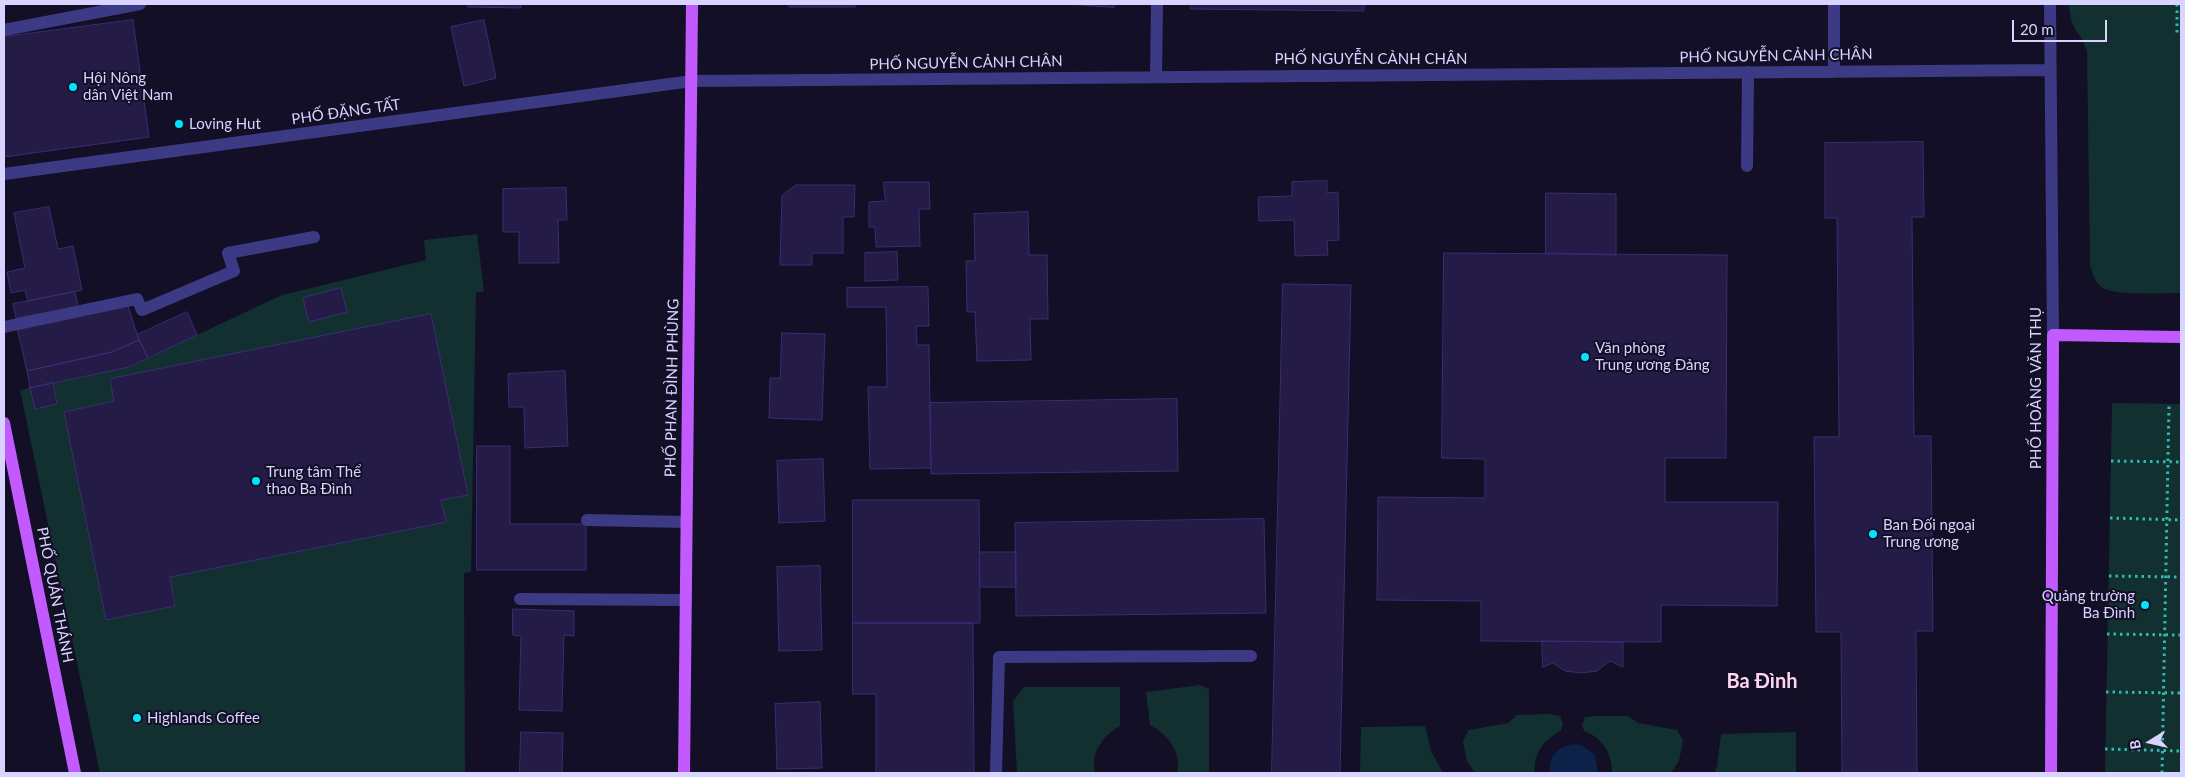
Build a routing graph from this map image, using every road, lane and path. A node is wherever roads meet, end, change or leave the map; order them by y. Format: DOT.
graph roads {
  1 [pos="140,4"];
  2 [pos="692,4"];
  3 [pos="1157,4"];
  4 [pos="1834,4"];
  5 [pos="2050,4"];
  6 [pos="2177,4"];
  7 [pos="4,30"];
  8 [pos="2181,33"];
  9 [pos="2050,70"];
  10 [pos="1748,72"];
  11 [pos="1834,72"];
  12 [pos="1156,77"];
  13 [pos="692,81"];
  14 [pos="1747,166"];
  15 [pos="4,174"];
  16 [pos="314,237"];
  17 [pos="4,326"];
  18 [pos="2053,335"];
  19 [pos="2181,337"];
  20 [pos="2169,404"];
  21 [pos="4,424"];
  22 [pos="2111,461"];
  23 [pos="2168,462"];
  24 [pos="2181,462"];
  25 [pos="2110,518"];
  26 [pos="586,520"];
  27 [pos="2167,520"];
  28 [pos="2181,520"];
  29 [pos="686,522"];
  30 [pos="2108,576"];
  31 [pos="2166,577"];
  32 [pos="2181,578"];
  33 [pos="520,599"];
  34 [pos="686,600"];
  35 [pos="2107,634"];
  36 [pos="2165,635"];
  37 [pos="2181,635"];
  38 [pos="1251,656"];
  39 [pos="2106,692"];
  40 [pos="2164,693"];
  41 [pos="2181,693"];
  42 [pos="2105,749"];
  43 [pos="2163,751"];
  44 [pos="2181,751"];
  45 [pos="75,773"];
  46 [pos="684,773"];
  47 [pos="996,773"];
  48 [pos="2051,773"];
  49 [pos="2162,773"];
  1 -- 7 [label="street"];
  2 -- 13 [label="main road, PHỐ PHAN ĐÌNH PHÙNG"];
  3 -- 12 [label="street"];
  4 -- 11 [label="street"];
  5 -- 9 [label="street, PHỐ HOÀNG VĂN THỤ"];
  6 -- 8 [label="path"];
  9 -- 11 [label="street, PHỐ NGUYỄN CẢNH CHÂN"];
  9 -- 18 [label="street, PHỐ HOÀNG VĂN THỤ"];
  10 -- 11 [label="street, PHỐ NGUYỄN CẢNH CHÂN"];
  10 -- 12 [label="street, PHỐ NGUYỄN CẢNH CHÂN"];
  10 -- 14 [label="street"];
  12 -- 13 [label="street, PHỐ NGUYỄN CẢNH CHÂN"];
  13 -- 15 [label="street, PHỐ ĐẶNG TẤT"];
  13 -- 29 [label="main road, PHỐ PHAN ĐÌNH PHÙNG"];
  16 -- 17 [label="street"];
  18 -- 19 [label="main road"];
  18 -- 48 [label="main road, PHỐ HOÀNG VĂN THỤ"];
  20 -- 23 [label="path"];
  21 -- 45 [label="main road, PHỐ QUÁN THÁNH"];
  22 -- 23 [label="path"];
  23 -- 24 [label="path"];
  23 -- 27 [label="path"];
  25 -- 27 [label="path"];
  26 -- 29 [label="street"];
  27 -- 28 [label="path"];
  27 -- 31 [label="path"];
  29 -- 34 [label="main road, PHỐ PHAN ĐÌNH PHÙNG"];
  30 -- 31 [label="path"];
  31 -- 32 [label="path"];
  31 -- 36 [label="path"];
  33 -- 34 [label="street"];
  34 -- 46 [label="main road, PHỐ PHAN ĐÌNH PHÙNG"];
  35 -- 36 [label="path"];
  36 -- 37 [label="path"];
  36 -- 40 [label="path"];
  38 -- 47 [label="street"];
  39 -- 40 [label="path"];
  40 -- 41 [label="path"];
  40 -- 43 [label="path"];
  42 -- 43 [label="path"];
  43 -- 44 [label="path"];
  43 -- 49 [label="path"];
}
